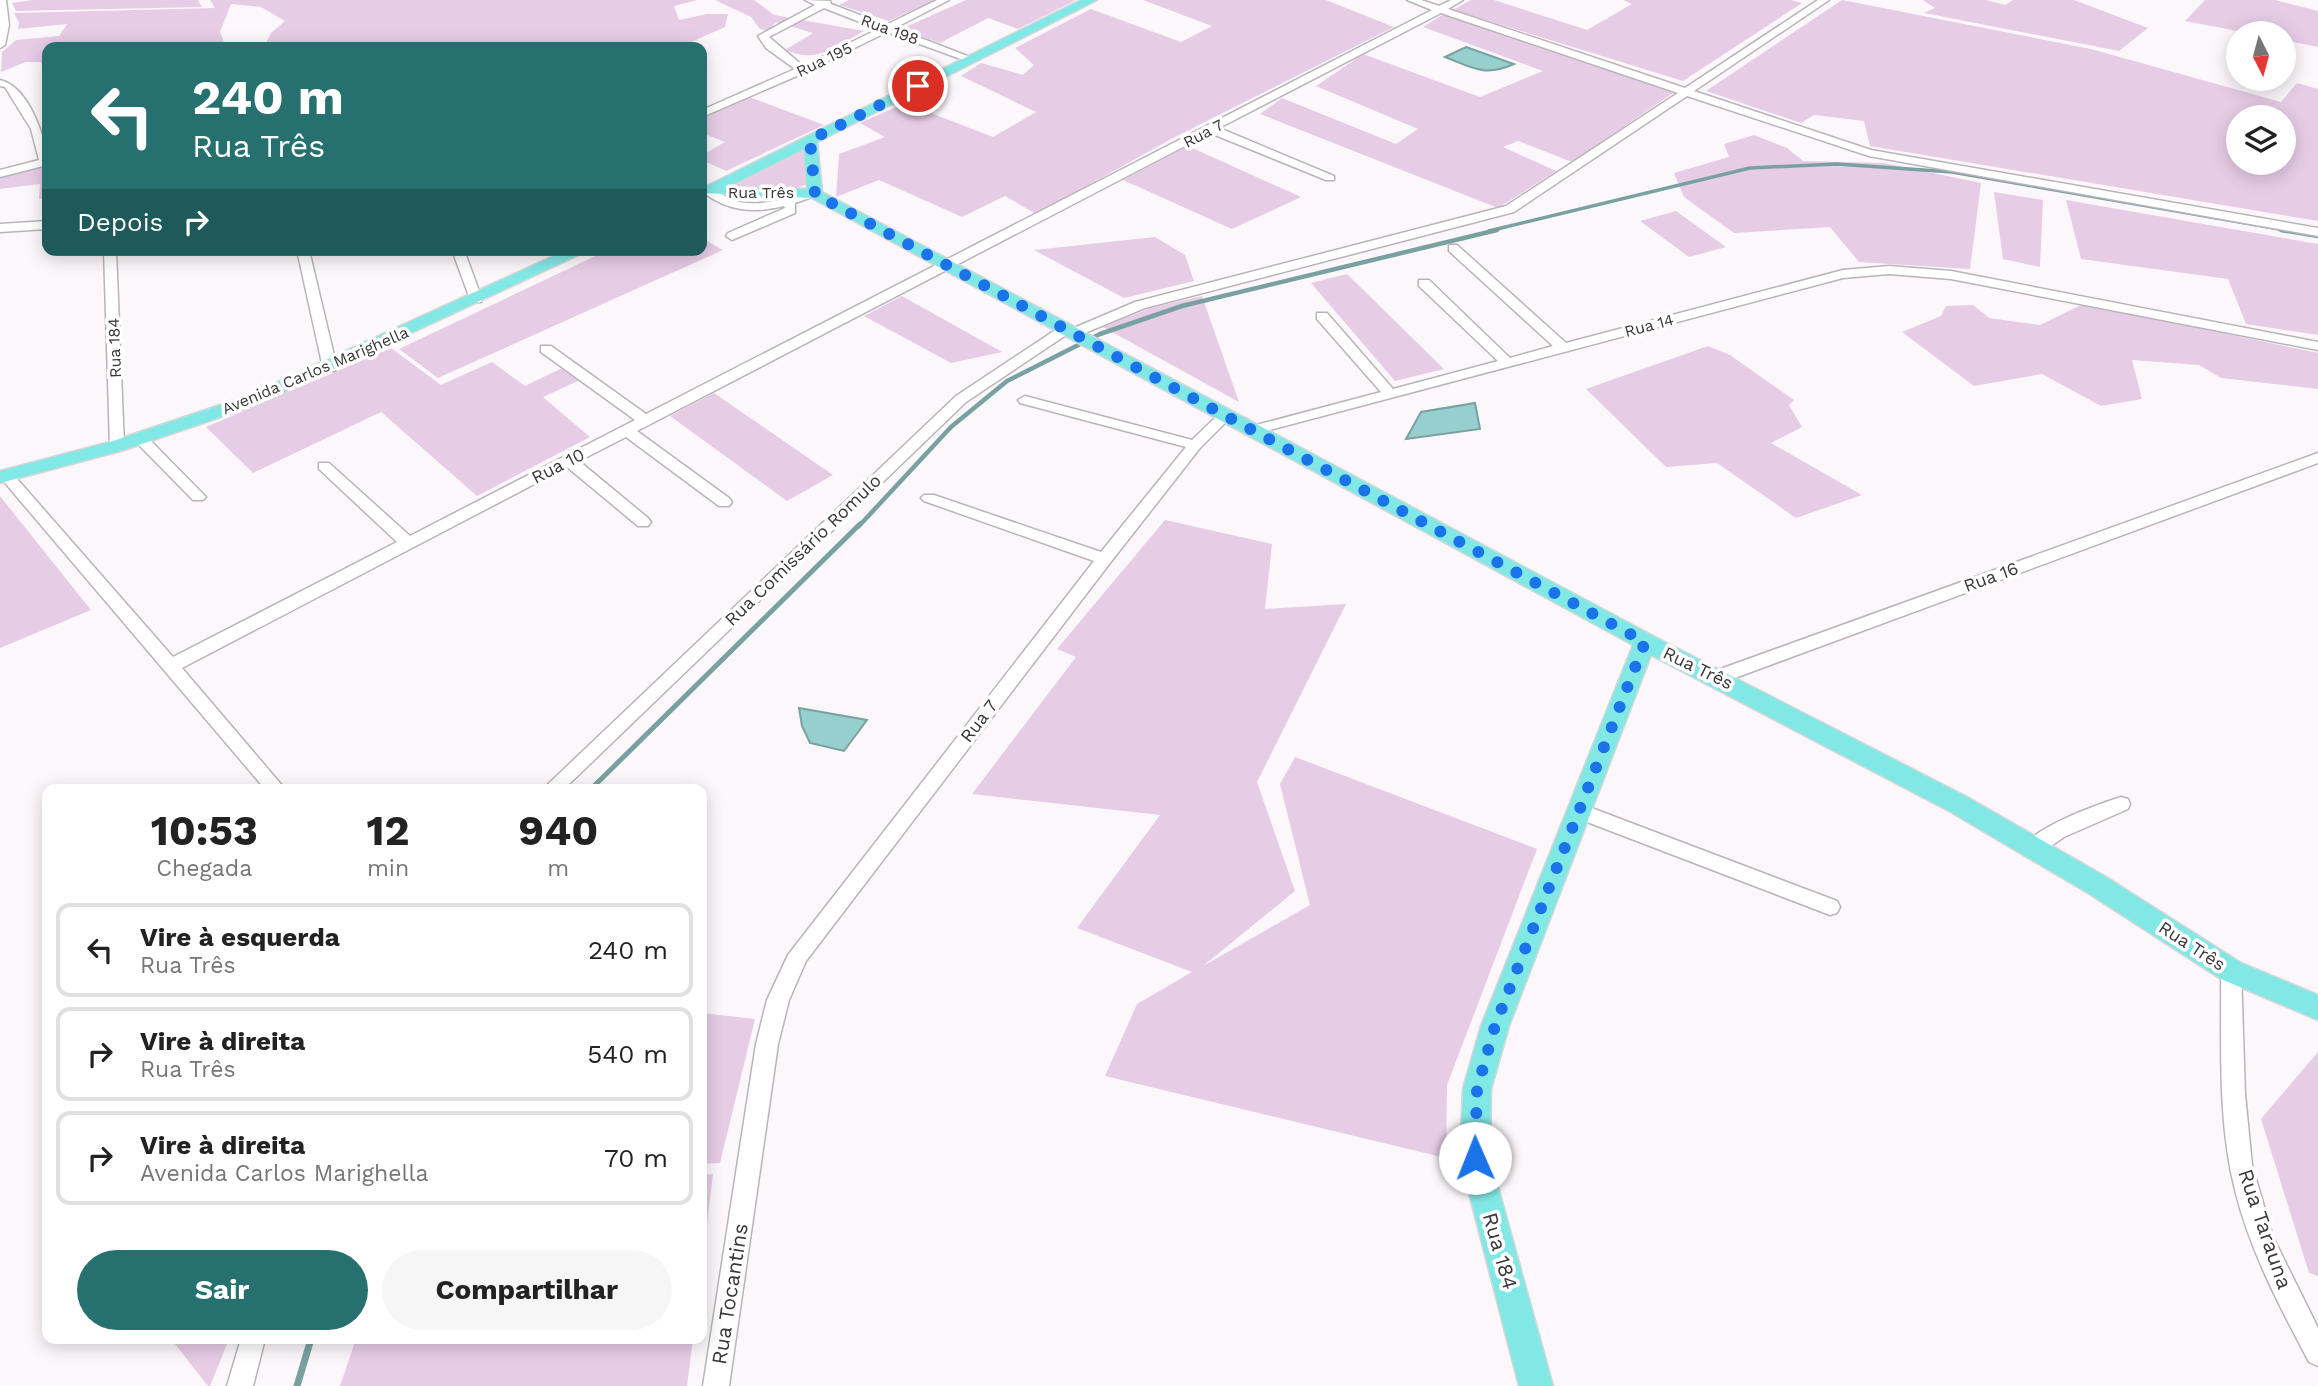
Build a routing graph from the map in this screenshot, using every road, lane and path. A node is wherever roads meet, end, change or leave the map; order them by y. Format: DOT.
graph roads {
  1 [pos="1,0"];
  2 [pos="810,0"];
  3 [pos="944,0"];
  4 [pos="1091,0"];
  5 [pos="1412,0"];
  6 [pos="1458,0"];
  7 [pos="1824,0"];
  8 [pos="828,2"];
  9 [pos="1440,9"];
  10 [pos="887,28"];
  11 [pos="0,45"];
  12 [pos="970,59"];
  13 [pos="802,70"];
  14 [pos="1,83"];
  15 [pos="1689,92"];
  16 [pos="707,112"];
  17 [pos="1212,129"];
  18 [pos="810,140"];
  19 [pos="42,156"];
  20 [pos="42,163"];
  21 [pos="0,174"];
  22 [pos="1330,178"];
  23 [pos="707,191"];
  24 [pos="707,192"];
  25 [pos="707,193"];
  26 [pos="815,194"];
  27 [pos="789,202"];
  28 [pos="42,225"];
  29 [pos="0,228"];
  30 [pos="2318,232"];
  31 [pos="732,236"];
  32 [pos="1453,248"];
  33 [pos="110,256"];
  34 [pos="304,256"];
  35 [pos="460,256"];
  36 [pos="567,256"];
  37 [pos="948,266"];
  38 [pos="1424,283"];
  39 [pos="476,299"];
  40 [pos="1322,316"];
  41 [pos="1072,330"];
  42 [pos="2318,346"];
  43 [pos="1563,348"];
  44 [pos="546,349"];
  45 [pos="1507,362"];
  46 [pos="330,368"];
  47 [pos="1389,393"];
  48 [pos="1026,400"];
  49 [pos="1224,417"];
  50 [pos="646,421"];
  51 [pos="1250,430"];
  52 [pos="627,431"];
  53 [pos="140,439"];
  54 [pos="117,446"];
  55 [pos="1195,446"];
  56 [pos="2318,458"];
  57 [pos="569,461"];
  58 [pos="324,466"];
  59 [pos="3,476"];
  60 [pos="198,496"];
  61 [pos="929,498"];
  62 [pos="724,502"];
  63 [pos="643,522"];
  64 [pos="408,543"];
  65 [pos="1104,559"];
  66 [pos="1645,642"];
  67 [pos="169,667"];
  68 [pos="1718,677"];
  69 [pos="272,784"];
  70 [pos="557,784"];
  71 [pos="2121,804"];
  72 [pos="1581,812"];
  73 [pos="2034,847"];
  74 [pos="1830,907"];
  75 [pos="2231,971"];
  76 [pos="2318,1008"];
  77 [pos="745,1202"];
  78 [pos="252,1344"];
  79 [pos="2318,1353"];
  80 [pos="240,1386"];
  81 [pos="716,1386"];
  82 [pos="1536,1386"];
  1 -- 11 [label="street"];
  2 -- 8 [label="street, Rua 198"];
  3 -- 10 [label="street, Rua 195"];
  4 -- 12 [label="main road"];
  5 -- 9 [label="street"];
  6 -- 9 [label="street, Rua 7"];
  7 -- 15 [label="street, Rua Comissário Romulo"];
  8 -- 10 [label="street, Rua 198"];
  8 -- 13 [label="street"];
  9 -- 15 [label="street"];
  9 -- 17 [label="street, Rua 7"];
  10 -- 12 [label="street, Rua 198"];
  10 -- 13 [label="street, Rua 195"];
  12 -- 18 [label="main road"];
  13 -- 16 [label="street, Rua 195"];
  14 -- 19 [label="street"];
  15 -- 30 [label="street"];
  15 -- 41 [label="street, Rua Comissário Romulo"];
  17 -- 22 [label="street"];
  17 -- 37 [label="street, Rua 7"];
  18 -- 23 [label="main road"];
  18 -- 26 [label="main road, Rua Três"];
  20 -- 21 [label="street"];
  24 -- 26 [label="main road, Rua Três"];
  25 -- 27 [label="street"];
  26 -- 27 [label="street"];
  26 -- 37 [label="main road, Rua Três"];
  27 -- 31 [label="street"];
  28 -- 29 [label="street"];
  32 -- 43 [label="street"];
  33 -- 54 [label="street, Rua 184"];
  34 -- 46 [label="street"];
  35 -- 39 [label="street"];
  36 -- 39 [label="main road, Avenida Carlos Marighella"];
  37 -- 41 [label="main road, Rua Três"];
  37 -- 50 [label="street, Rua 10"];
  38 -- 45 [label="street"];
  39 -- 46 [label="main road, Avenida Carlos Marighella"];
  40 -- 47 [label="street"];
  41 -- 49 [label="main road, Rua Três"];
  41 -- 70 [label="street, Rua Comissário Romulo"];
  42 -- 43 [label="street, Rua 14"];
  43 -- 45 [label="street, Rua 14"];
  44 -- 50 [label="street"];
  45 -- 47 [label="street, Rua 14"];
  46 -- 53 [label="main road, Avenida Carlos Marighella"];
  47 -- 51 [label="street, Rua 14"];
  48 -- 55 [label="street"];
  49 -- 51 [label="main road, Rua Três"];
  49 -- 55 [label="street, Rua 7"];
  50 -- 52 [label="street, Rua 10"];
  51 -- 66 [label="main road, Rua Três"];
  52 -- 57 [label="street, Rua 10"];
  52 -- 62 [label="street"];
  53 -- 54 [label="main road, Avenida Carlos Marighella"];
  53 -- 60 [label="street"];
  54 -- 59 [label="main road, Avenida Carlos Marighella"];
  55 -- 65 [label="street, Rua 7"];
  56 -- 68 [label="street, Rua 16"];
  57 -- 63 [label="street"];
  57 -- 64 [label="street, Rua 10"];
  58 -- 64 [label="street"];
  59 -- 67 [label="street"];
  61 -- 65 [label="street"];
  64 -- 67 [label="street, Rua 10"];
  65 -- 77 [label="street, Rua 7"];
  66 -- 68 [label="main road, Rua Três"];
  66 -- 72 [label="main road, Rua 184"];
  67 -- 69 [label="street"];
  68 -- 73 [label="main road, Rua Três"];
  71 -- 73 [label="street"];
  72 -- 74 [label="street"];
  72 -- 82 [label="main road, Rua 184"];
  73 -- 75 [label="main road, Rua Três"];
  75 -- 76 [label="main road, Rua Três"];
  75 -- 79 [label="street, Rua Tarauna"];
  77 -- 81 [label="street, Rua Tocantins"];
  78 -- 80 [label="street"];
}
